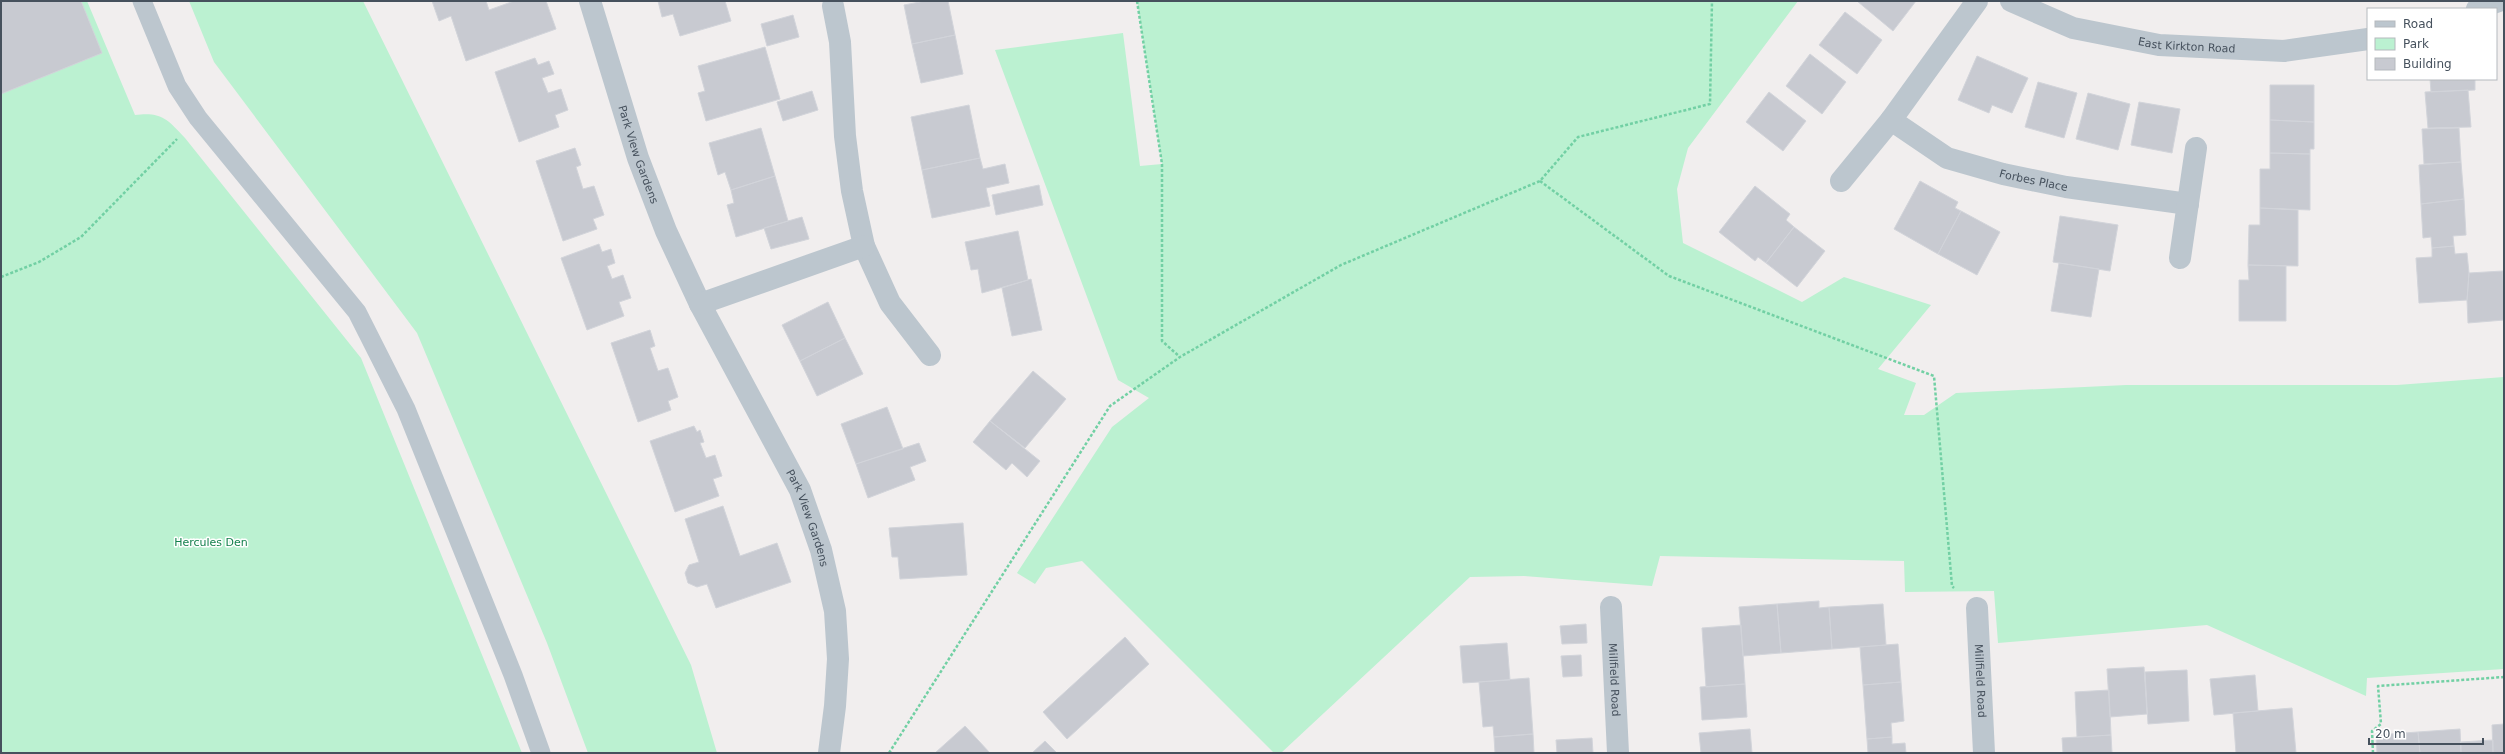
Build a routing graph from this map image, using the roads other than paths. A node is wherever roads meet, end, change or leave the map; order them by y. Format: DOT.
graph roads {
  1 [pos="142,1"];
  2 [pos="590,1"];
  3 [pos="1977,1"];
  4 [pos="2011,1"];
  5 [pos="2499,1"];
  6 [pos="833,6"];
  7 [pos="2480,8"];
  8 [pos="2367,39"];
  9 [pos="1891,120"];
  10 [pos="2196,148"];
  11 [pos="1842,181"];
  12 [pos="2188,204"];
  13 [pos="864,246"];
  14 [pos="2180,258"];
  15 [pos="700,304"];
  16 [pos="930,355"];
  17 [pos="1611,607"];
  18 [pos="1977,608"];
  19 [pos="541,753"];
  20 [pos="829,753"];
  21 [pos="1618,753"];
  22 [pos="1984,753"];
  1 -- 19 [label="lane"];
  2 -- 15 [label="street, Park View Gardens"];
  3 -- 9 [label="street"];
  4 -- 8 [label="street, East Kirkton Road"];
  5 -- 7 [label="street"];
  6 -- 13 [label="street"];
  9 -- 11 [label="street"];
  9 -- 12 [label="street, Forbes Place"];
  10 -- 12 [label="street"];
  12 -- 14 [label="street"];
  13 -- 15 [label="street"];
  13 -- 16 [label="street"];
  15 -- 20 [label="street, Park View Gardens"];
  17 -- 21 [label="street, Millfield Road"];
  18 -- 22 [label="street, Millfield Road"];
}
